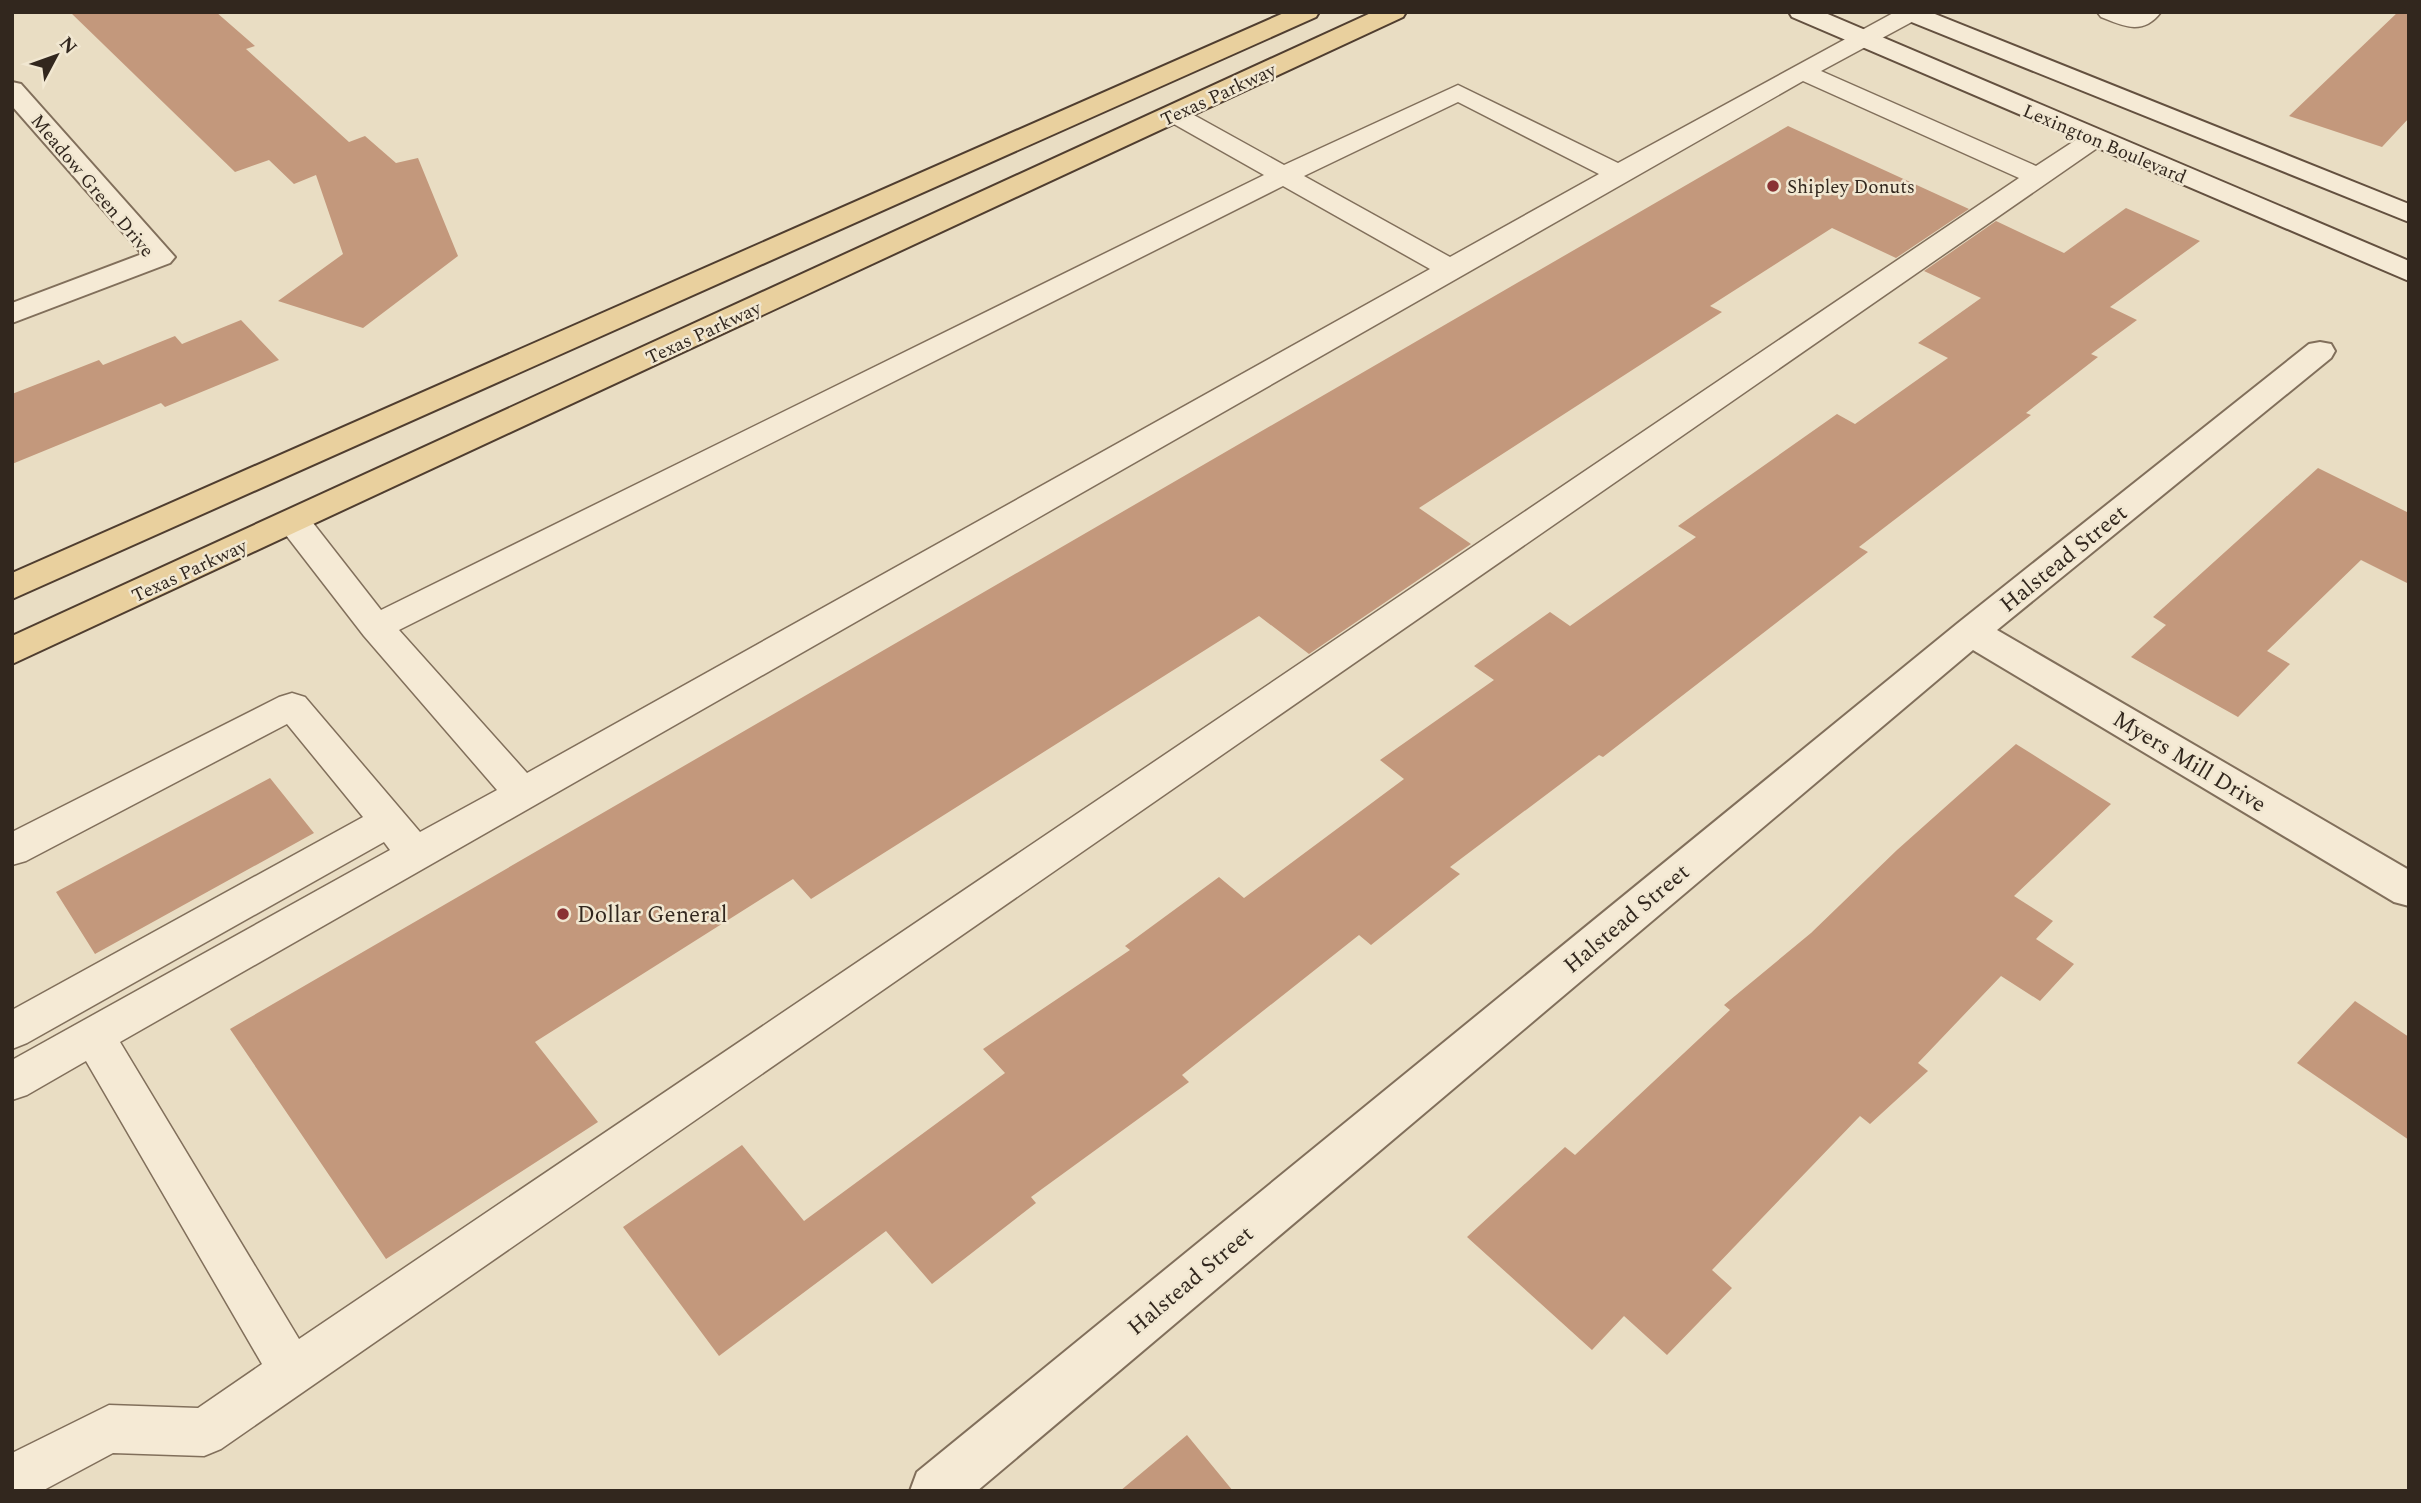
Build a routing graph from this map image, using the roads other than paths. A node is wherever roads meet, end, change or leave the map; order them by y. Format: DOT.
graph roads {
  1 [pos="1307,12"];
  2 [pos="1394,12"];
  3 [pos="1801,12"];
  4 [pos="2109,12"];
  5 [pos="2150,12"];
  6 [pos="1910,13"];
  7 [pos="1862,38"];
  8 [pos="1802,71"];
  9 [pos="12,90"];
  10 [pos="1174,114"];
  11 [pos="2094,139"];
  12 [pos="1619,174"];
  13 [pos="1284,175"];
  14 [pos="2038,177"];
  15 [pos="2342,188"];
  16 [pos="2409,214"];
  17 [pos="2299,226"];
  18 [pos="1451,269"];
  19 [pos="722,271"];
  20 [pos="2409,272"];
  21 [pos="765,304"];
  22 [pos="12,314"];
  23 [pos="2320,351"];
  24 [pos="294,522"];
  25 [pos="12,587"];
  26 [pos="376,627"];
  27 [pos="1971,632"];
  28 [pos="12,651"];
  29 [pos="523,794"];
  30 [pos="388,821"];
  31 [pos="12,850"];
  32 [pos="416,854"];
  33 [pos="2409,890"];
  34 [pos="12,1031"];
  35 [pos="94,1036"];
  36 [pos="12,1082"];
  37 [pos="292,1371"];
  38 [pos="12,1480"];
  39 [pos="936,1491"];
  1 -- 19 [label="main road, Texas Parkway"];
  2 -- 10 [label="main road, Texas Parkway"];
  3 -- 7 [label="street, Lexington Boulevard"];
  4 -- 5 [label="lane"];
  6 -- 7 [label="lane"];
  6 -- 15 [label="street"];
  7 -- 8 [label="lane"];
  7 -- 11 [label="street, Lexington Boulevard"];
  8 -- 12 [label="lane"];
  8 -- 14 [label="lane"];
  9 -- 22 [label="street, Meadow Green Drive"];
  10 -- 13 [label="lane"];
  10 -- 21 [label="main road, Texas Parkway"];
  11 -- 14 [label="lane"];
  11 -- 17 [label="street, Lexington Boulevard"];
  12 -- 13 [label="lane"];
  12 -- 18 [label="lane"];
  13 -- 18 [label="lane"];
  13 -- 26 [label="lane"];
  14 -- 37 [label="lane"];
  15 -- 16 [label="street"];
  15 -- 17 [label="street"];
  17 -- 20 [label="street, Lexington Boulevard"];
  18 -- 29 [label="lane"];
  19 -- 21 [label="main road"];
  19 -- 25 [label="main road, Texas Parkway"];
  21 -- 24 [label="main road, Texas Parkway"];
  23 -- 27 [label="street, Halstead Street"];
  24 -- 26 [label="lane"];
  24 -- 28 [label="main road, Texas Parkway"];
  26 -- 29 [label="lane"];
  27 -- 33 [label="street, Myers Mill Drive"];
  27 -- 39 [label="street, Halstead Street"];
  29 -- 32 [label="lane"];
  30 -- 31 [label="lane"];
  30 -- 32 [label="lane"];
  30 -- 34 [label="lane"];
  32 -- 35 [label="lane"];
  35 -- 36 [label="lane"];
  35 -- 37 [label="lane"];
  37 -- 38 [label="lane"];
}
